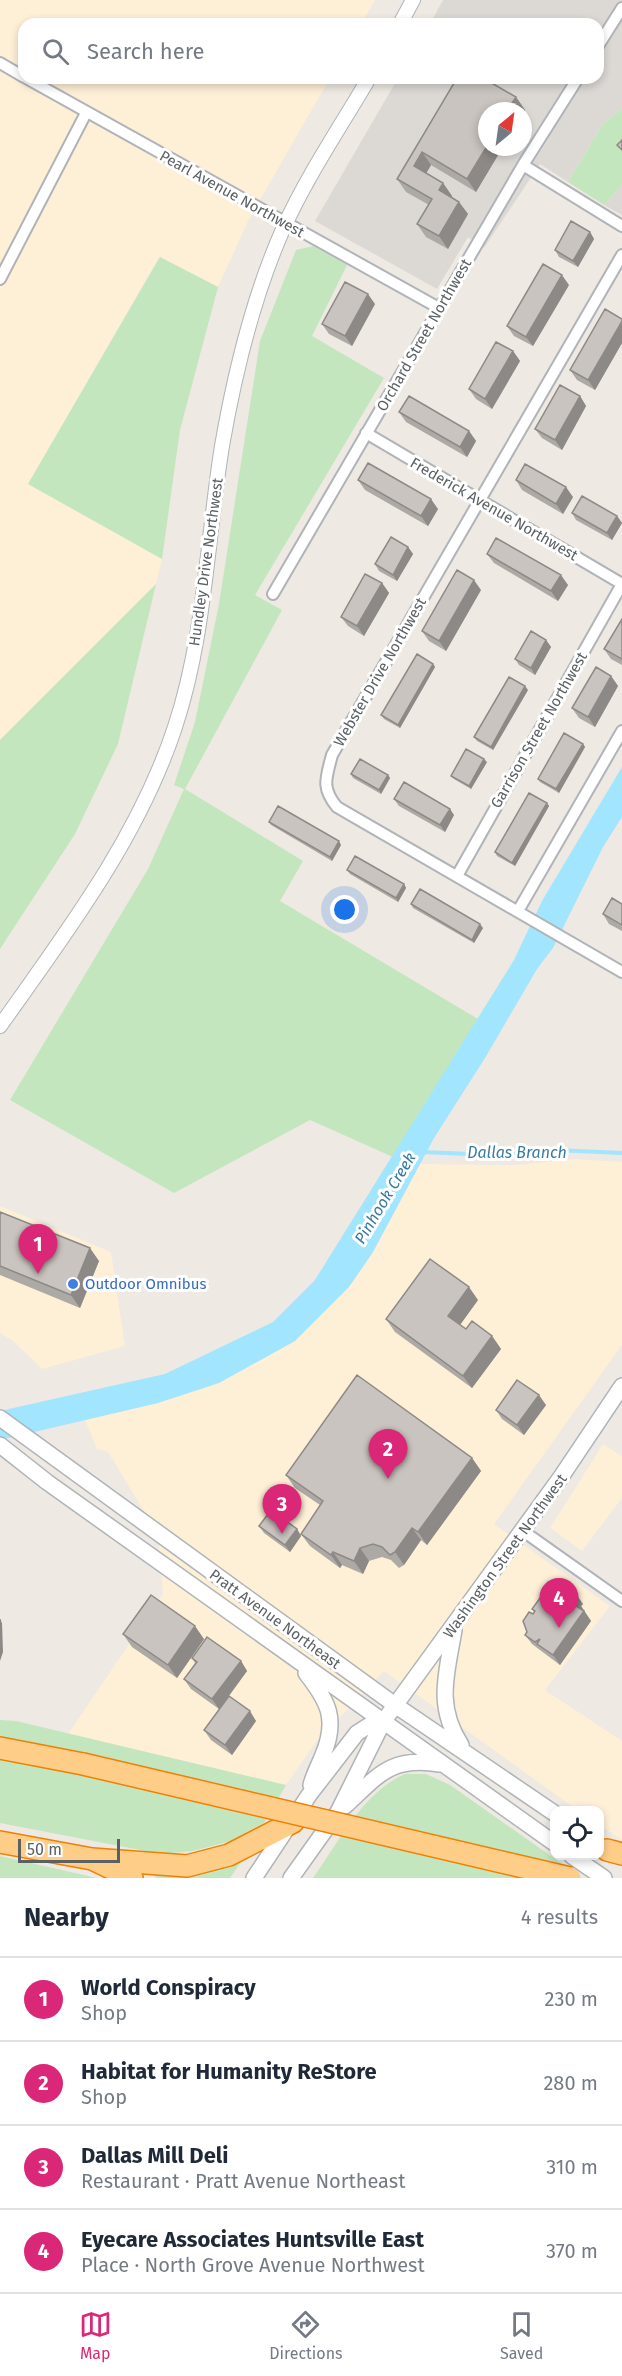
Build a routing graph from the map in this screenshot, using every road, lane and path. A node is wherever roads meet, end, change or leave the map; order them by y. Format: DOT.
graph roads {
  1 [pos="413,0"];
  2 [pos="622,8"];
  3 [pos="403,18"];
  4 [pos="604,36"];
  5 [pos="0,63"];
  6 [pos="18,73"];
  7 [pos="37,84"];
  8 [pos="366,84"];
  9 [pos="574,84"];
  10 [pos="86,113"];
  11 [pos="523,165"];
  12 [pos="286,224"];
  13 [pos="622,226"];
  14 [pos="622,255"];
  15 [pos="0,279"];
  16 [pos="439,308"];
  17 [pos="366,433"];
  18 [pos="479,502"];
  19 [pos="622,584"];
  20 [pos="273,594"];
  21 [pos="622,730"];
  22 [pos="457,876"];
  23 [pos="518,911"];
  24 [pos="622,972"];
  25 [pos="0,1026"];
  26 [pos="622,1386"];
  27 [pos="0,1418"];
  28 [pos="0,1445"];
  29 [pos="523,1531"];
  30 [pos="622,1601"];
  31 [pos="455,1625"];
  32 [pos="297,1661"];
  33 [pos="395,1705"];
  34 [pos="383,1722"];
  35 [pos="0,1748"];
  36 [pos="464,1750"];
  37 [pos="443,1764"];
  38 [pos="309,1795"];
  39 [pos="550,1810"];
  40 [pos="338,1812"];
  41 [pos="293,1822"];
  42 [pos="550,1839"];
  43 [pos="0,1842"];
  44 [pos="92,1858"];
  45 [pos="578,1860"];
  46 [pos="132,1878"];
  47 [pos="254,1878"];
  48 [pos="291,1878"];
  49 [pos="570,1878"];
  50 [pos="604,1878"];
  1 -- 3 [label="street"];
  2 -- 4 [label="street"];
  5 -- 6 [label="street, Pearl Avenue Northwest"];
  7 -- 10 [label="street, Pearl Avenue Northwest"];
  8 -- 12 [label="street, Hundley Drive Northwest"];
  9 -- 11 [label="street, Orchard Street Northwest"];
  10 -- 12 [label="street, Pearl Avenue Northwest"];
  10 -- 15 [label="street"];
  11 -- 13 [label="street"];
  11 -- 16 [label="street, Orchard Street Northwest"];
  12 -- 16 [label="street, Pearl Avenue Northwest"];
  12 -- 25 [label="street, Hundley Drive Northwest"];
  14 -- 18 [label="street, Webster Drive Northwest"];
  16 -- 17 [label="street, Orchard Street Northwest"];
  17 -- 18 [label="street, Frederick Avenue Northwest"];
  17 -- 20 [label="street, Orchard Street Northwest"];
  18 -- 19 [label="street, Frederick Avenue Northwest"];
  18 -- 22 [label="street, Webster Drive Northwest"];
  19 -- 22 [label="street, Garrison Street Northwest"];
  21 -- 23 [label="street"];
  22 -- 23 [label="street, Webster Drive Northwest"];
  23 -- 24 [label="street, Webster Drive Northwest"];
  26 -- 29 [label="main road, Washington Street Northwest"];
  27 -- 33 [label="main road, Pratt Avenue Northeast"];
  28 -- 32 [label="main road, Pratt Avenue Northeast"];
  29 -- 30 [label="street"];
  29 -- 31 [label="main road, Washington Street Northwest"];
  31 -- 33 [label="main road, Washington Street Northwest"];
  31 -- 36 [label="main road"];
  32 -- 34 [label="main road, Pratt Avenue Northeast"];
  32 -- 38 [label="main road"];
  33 -- 34 [label="main road, Washington Street Northwest"];
  33 -- 36 [label="main road, Pratt Avenue Northeast"];
  34 -- 37 [label="main road, Pratt Avenue Northeast"];
  34 -- 38 [label="main road"];
  34 -- 40 [label="main road, Washington Street Northwest"];
  35 -- 49 [label="highway, bridge"];
  36 -- 39 [label="main road, Pratt Avenue Northeast"];
  37 -- 40 [label="main road"];
  37 -- 42 [label="main road, Pratt Avenue Northeast"];
  38 -- 41 [label="main road"];
  40 -- 48 [label="main road, Washington Street Northwest"];
  41 -- 44 [label="highway"];
  41 -- 47 [label="main road"];
  43 -- 44 [label="highway"];
  44 -- 46 [label="highway"];
  45 -- 50 [label="main road"];
}
